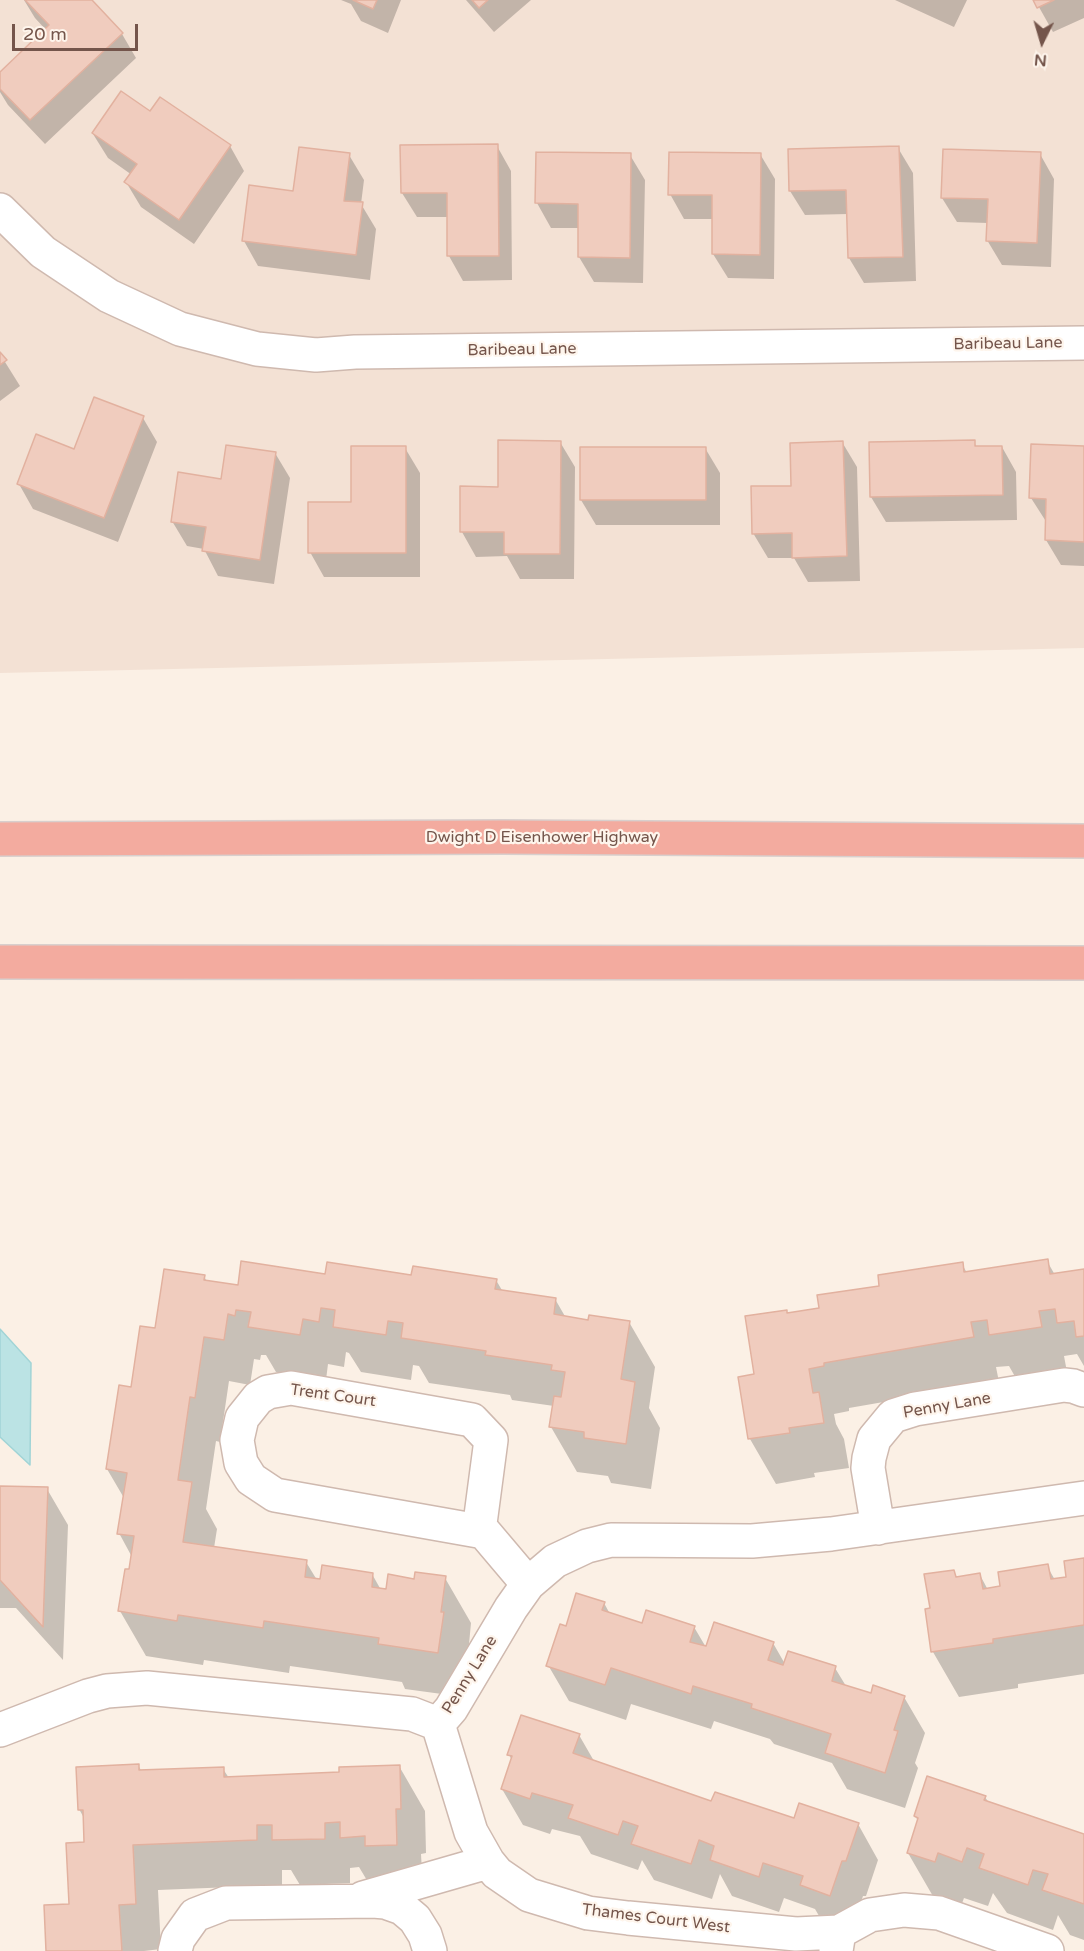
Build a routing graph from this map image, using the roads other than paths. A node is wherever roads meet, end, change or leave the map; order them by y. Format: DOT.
graph roads {
  1 [pos="0,210"];
  2 [pos="1084,343"];
  3 [pos="0,839"];
  4 [pos="1084,841"];
  5 [pos="0,962"];
  6 [pos="1084,963"];
  7 [pos="1084,1390"];
  8 [pos="1084,1498"];
  9 [pos="878,1528"];
  10 [pos="479,1531"];
  11 [pos="528,1584"];
  12 [pos="438,1724"];
  13 [pos="0,1730"];
  14 [pos="488,1862"];
  15 [pos="349,1902"];
  16 [pos="837,1942"];
  17 [pos="175,1951"];
  18 [pos="430,1951"];
  19 [pos="1047,1951"];
  1 -- 2 [label="street, Baribeau Lane"];
  3 -- 4 [label="highway, Dwight D Eisenhower Highway"];
  5 -- 6 [label="highway"];
  7 -- 9 [label="street, Penny Lane"];
  8 -- 9 [label="street, Penny Lane"];
  9 -- 11 [label="street, Penny Lane"];
  10 -- 10 [label="street, Trent Court"];
  10 -- 11 [label="street"];
  11 -- 12 [label="street, Penny Lane"];
  12 -- 13 [label="street, Penny Lane"];
  12 -- 14 [label="street"];
  14 -- 15 [label="street"];
  14 -- 16 [label="street, Thames Court West"];
  15 -- 17 [label="street"];
  15 -- 18 [label="street"];
  16 -- 19 [label="street, Thames Court West"];
}
